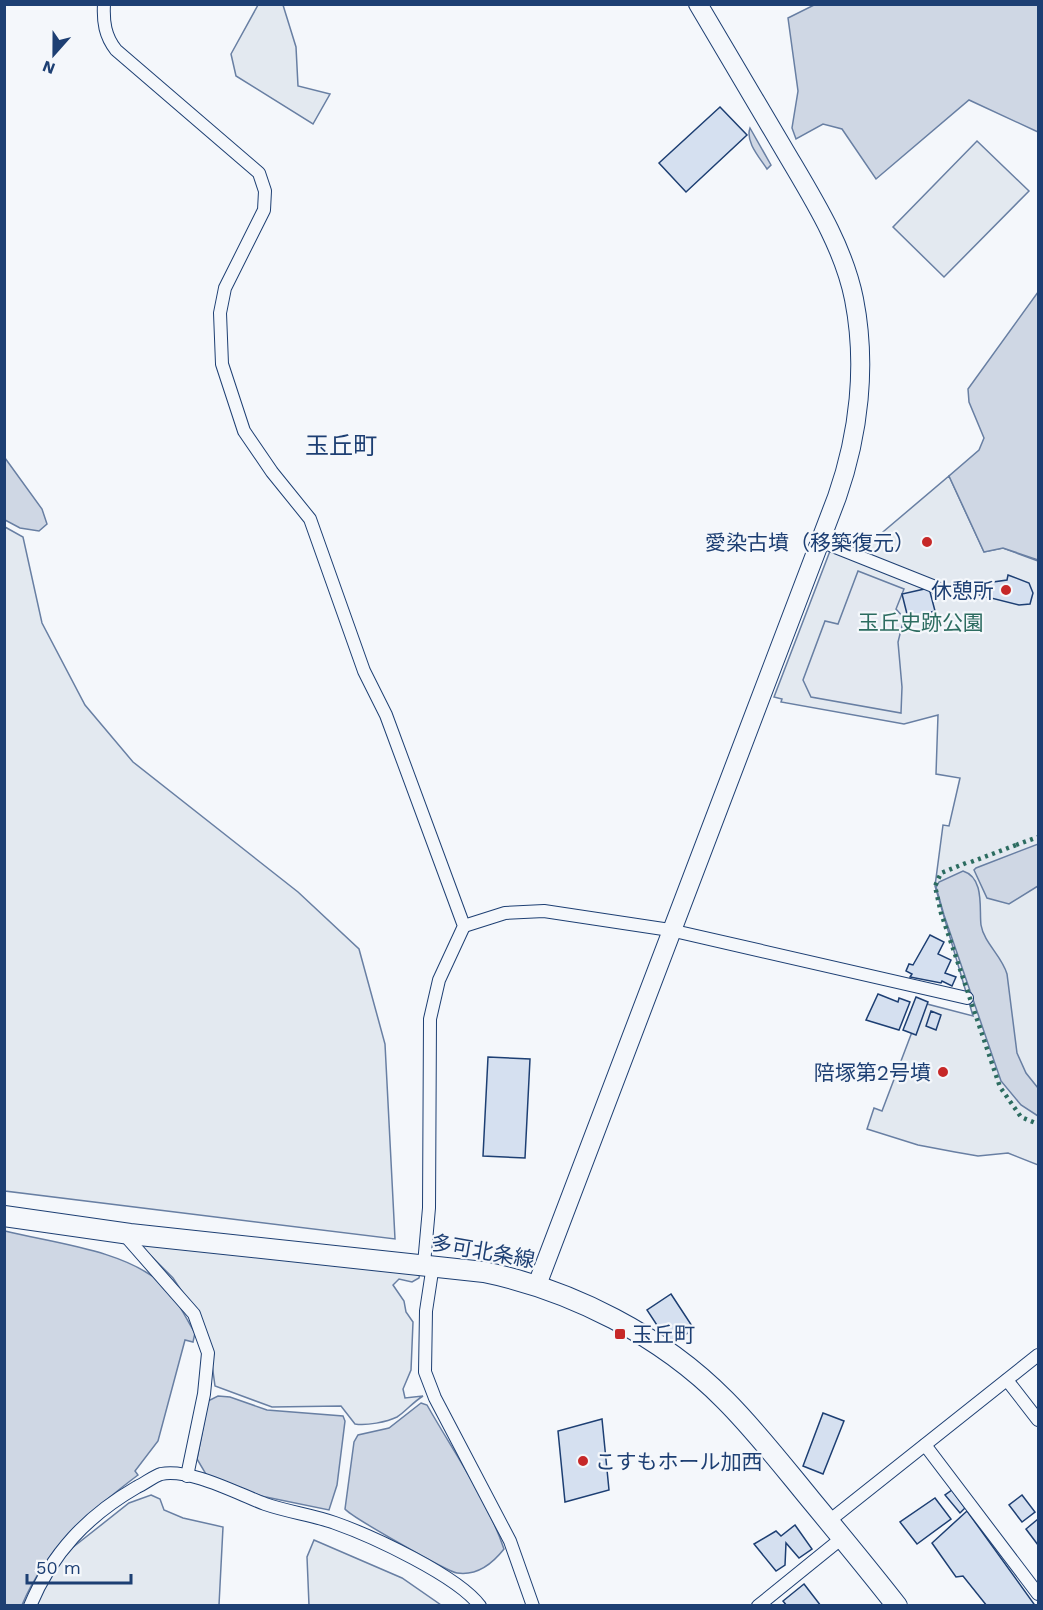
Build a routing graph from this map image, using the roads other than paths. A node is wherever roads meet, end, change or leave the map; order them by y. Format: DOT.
graph roads {
  1 [pos="104,4"];
  2 [pos="698,4"];
  3 [pos="820,541"];
  4 [pos="938,588"];
  5 [pos="464,926"];
  6 [pos="670,930"];
  7 [pos="967,998"];
  8 [pos="4,1216"];
  9 [pos="130,1234"];
  10 [pos="428,1264"];
  11 [pos="537,1285"];
  12 [pos="1038,1355"];
  13 [pos="1006,1380"];
  14 [pos="1038,1420"];
  15 [pos="925,1444"];
  16 [pos="187,1476"];
  17 [pos="829,1521"];
  18 [pos="842,1538"];
  19 [pos="1038,1594"];
  20 [pos="30,1605"];
  21 [pos="480,1605"];
  22 [pos="533,1605"];
  23 [pos="758,1605"];
  24 [pos="897,1605"];
  1 -- 5 [label="street"];
  2 -- 3 [label="street"];
  3 -- 4 [label="street"];
  3 -- 6 [label="street"];
  5 -- 6 [label="street"];
  5 -- 10 [label="street"];
  6 -- 7 [label="street"];
  6 -- 11 [label="street"];
  8 -- 9 [label="main road, 多可北条線"];
  9 -- 10 [label="main road, 多可北条線"];
  9 -- 16 [label="street"];
  10 -- 11 [label="main road, 多可北条線"];
  10 -- 22 [label="street"];
  11 -- 17 [label="main road, 多可北条線"];
  12 -- 13 [label="street"];
  13 -- 14 [label="street"];
  13 -- 15 [label="street"];
  15 -- 17 [label="street"];
  15 -- 19 [label="street"];
  16 -- 20 [label="street"];
  16 -- 21 [label="street"];
  17 -- 18 [label="main road, 多可北条線"];
  18 -- 23 [label="street"];
  18 -- 24 [label="main road, 多可北条線"];
}
